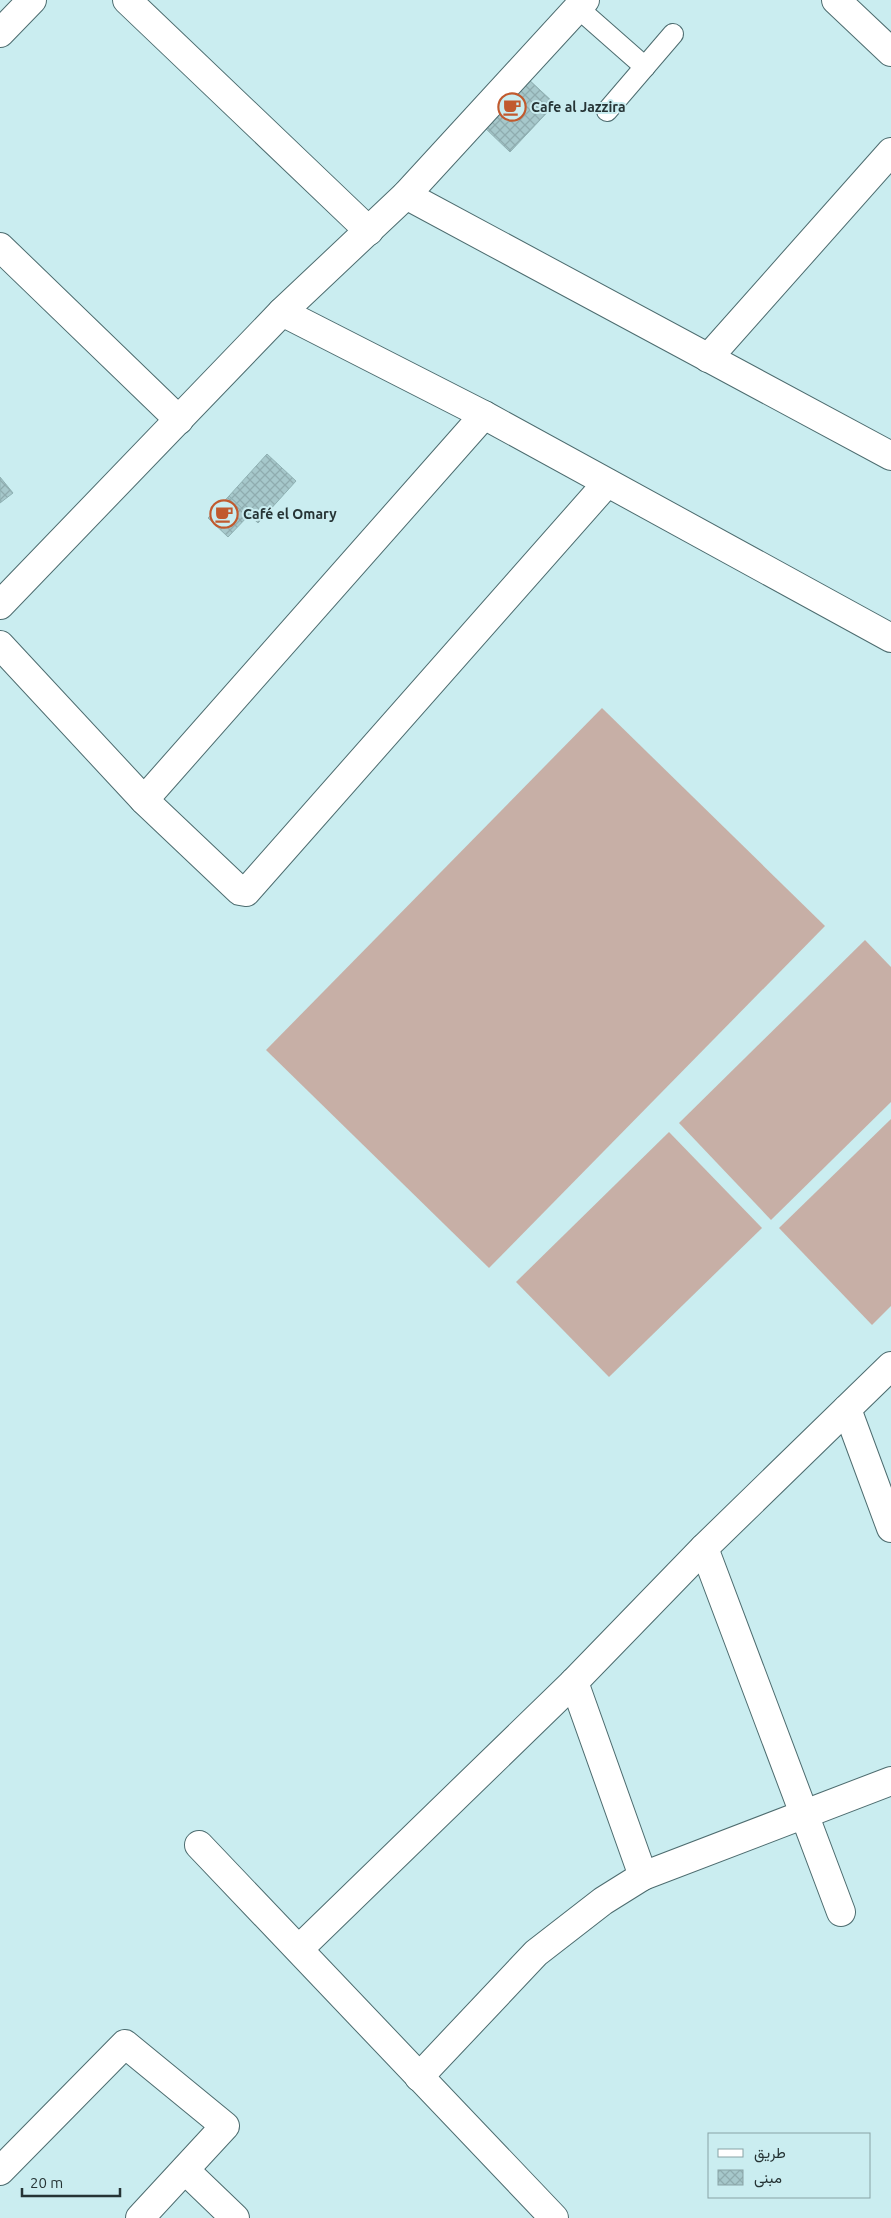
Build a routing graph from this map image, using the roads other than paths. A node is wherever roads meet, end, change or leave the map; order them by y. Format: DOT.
graph roads {
  1 [pos="32,0"];
  2 [pos="127,0"];
  3 [pos="836,0"];
  4 [pos="582,4"];
  5 [pos="0,33"];
  6 [pos="673,34"];
  7 [pos="891,52"];
  8 [pos="645,67"];
  9 [pos="607,110"];
  10 [pos="891,152"];
  11 [pos="406,194"];
  12 [pos="370,232"];
  13 [pos="0,247"];
  14 [pos="282,312"];
  15 [pos="708,358"];
  16 [pos="484,415"];
  17 [pos="179,420"];
  18 [pos="891,456"];
  19 [pos="607,482"];
  20 [pos="0,605"];
  21 [pos="891,638"];
  22 [pos="0,645"];
  23 [pos="144,800"];
  24 [pos="891,1366"];
  25 [pos="847,1409"];
  26 [pos="891,1528"];
  27 [pos="704,1548"];
  28 [pos="574,1682"];
  29 [pos="891,1781"];
  30 [pos="803,1814"];
  31 [pos="199,1845"];
  32 [pos="643,1876"];
  33 [pos="841,1912"];
  34 [pos="299,1949"];
  35 [pos="419,2077"];
  36 [pos="185,2170"];
  37 [pos="0,2171"];
  38 [pos="140,2218"];
  39 [pos="235,2218"];
  40 [pos="554,2218"];
  1 -- 5 [label="street"];
  2 -- 12 [label="street"];
  3 -- 7 [label="street"];
  4 -- 8 [label="lane"];
  4 -- 11 [label="street"];
  6 -- 8 [label="lane"];
  8 -- 9 [label="lane"];
  10 -- 15 [label="street"];
  11 -- 12 [label="street"];
  11 -- 15 [label="street"];
  12 -- 14 [label="street"];
  13 -- 17 [label="street"];
  14 -- 16 [label="street"];
  14 -- 17 [label="street"];
  15 -- 18 [label="street"];
  16 -- 19 [label="street"];
  16 -- 23 [label="street"];
  17 -- 20 [label="street"];
  19 -- 21 [label="street"];
  19 -- 23 [label="street"];
  22 -- 23 [label="street"];
  24 -- 25 [label="street"];
  25 -- 26 [label="street"];
  25 -- 27 [label="street"];
  27 -- 28 [label="street"];
  27 -- 30 [label="street"];
  28 -- 32 [label="street"];
  28 -- 34 [label="street"];
  29 -- 30 [label="street"];
  30 -- 32 [label="street"];
  30 -- 33 [label="street"];
  31 -- 34 [label="street"];
  32 -- 35 [label="street"];
  34 -- 35 [label="street"];
  35 -- 40 [label="street"];
  36 -- 37 [label="street"];
  36 -- 38 [label="street"];
  36 -- 39 [label="street"];
}
